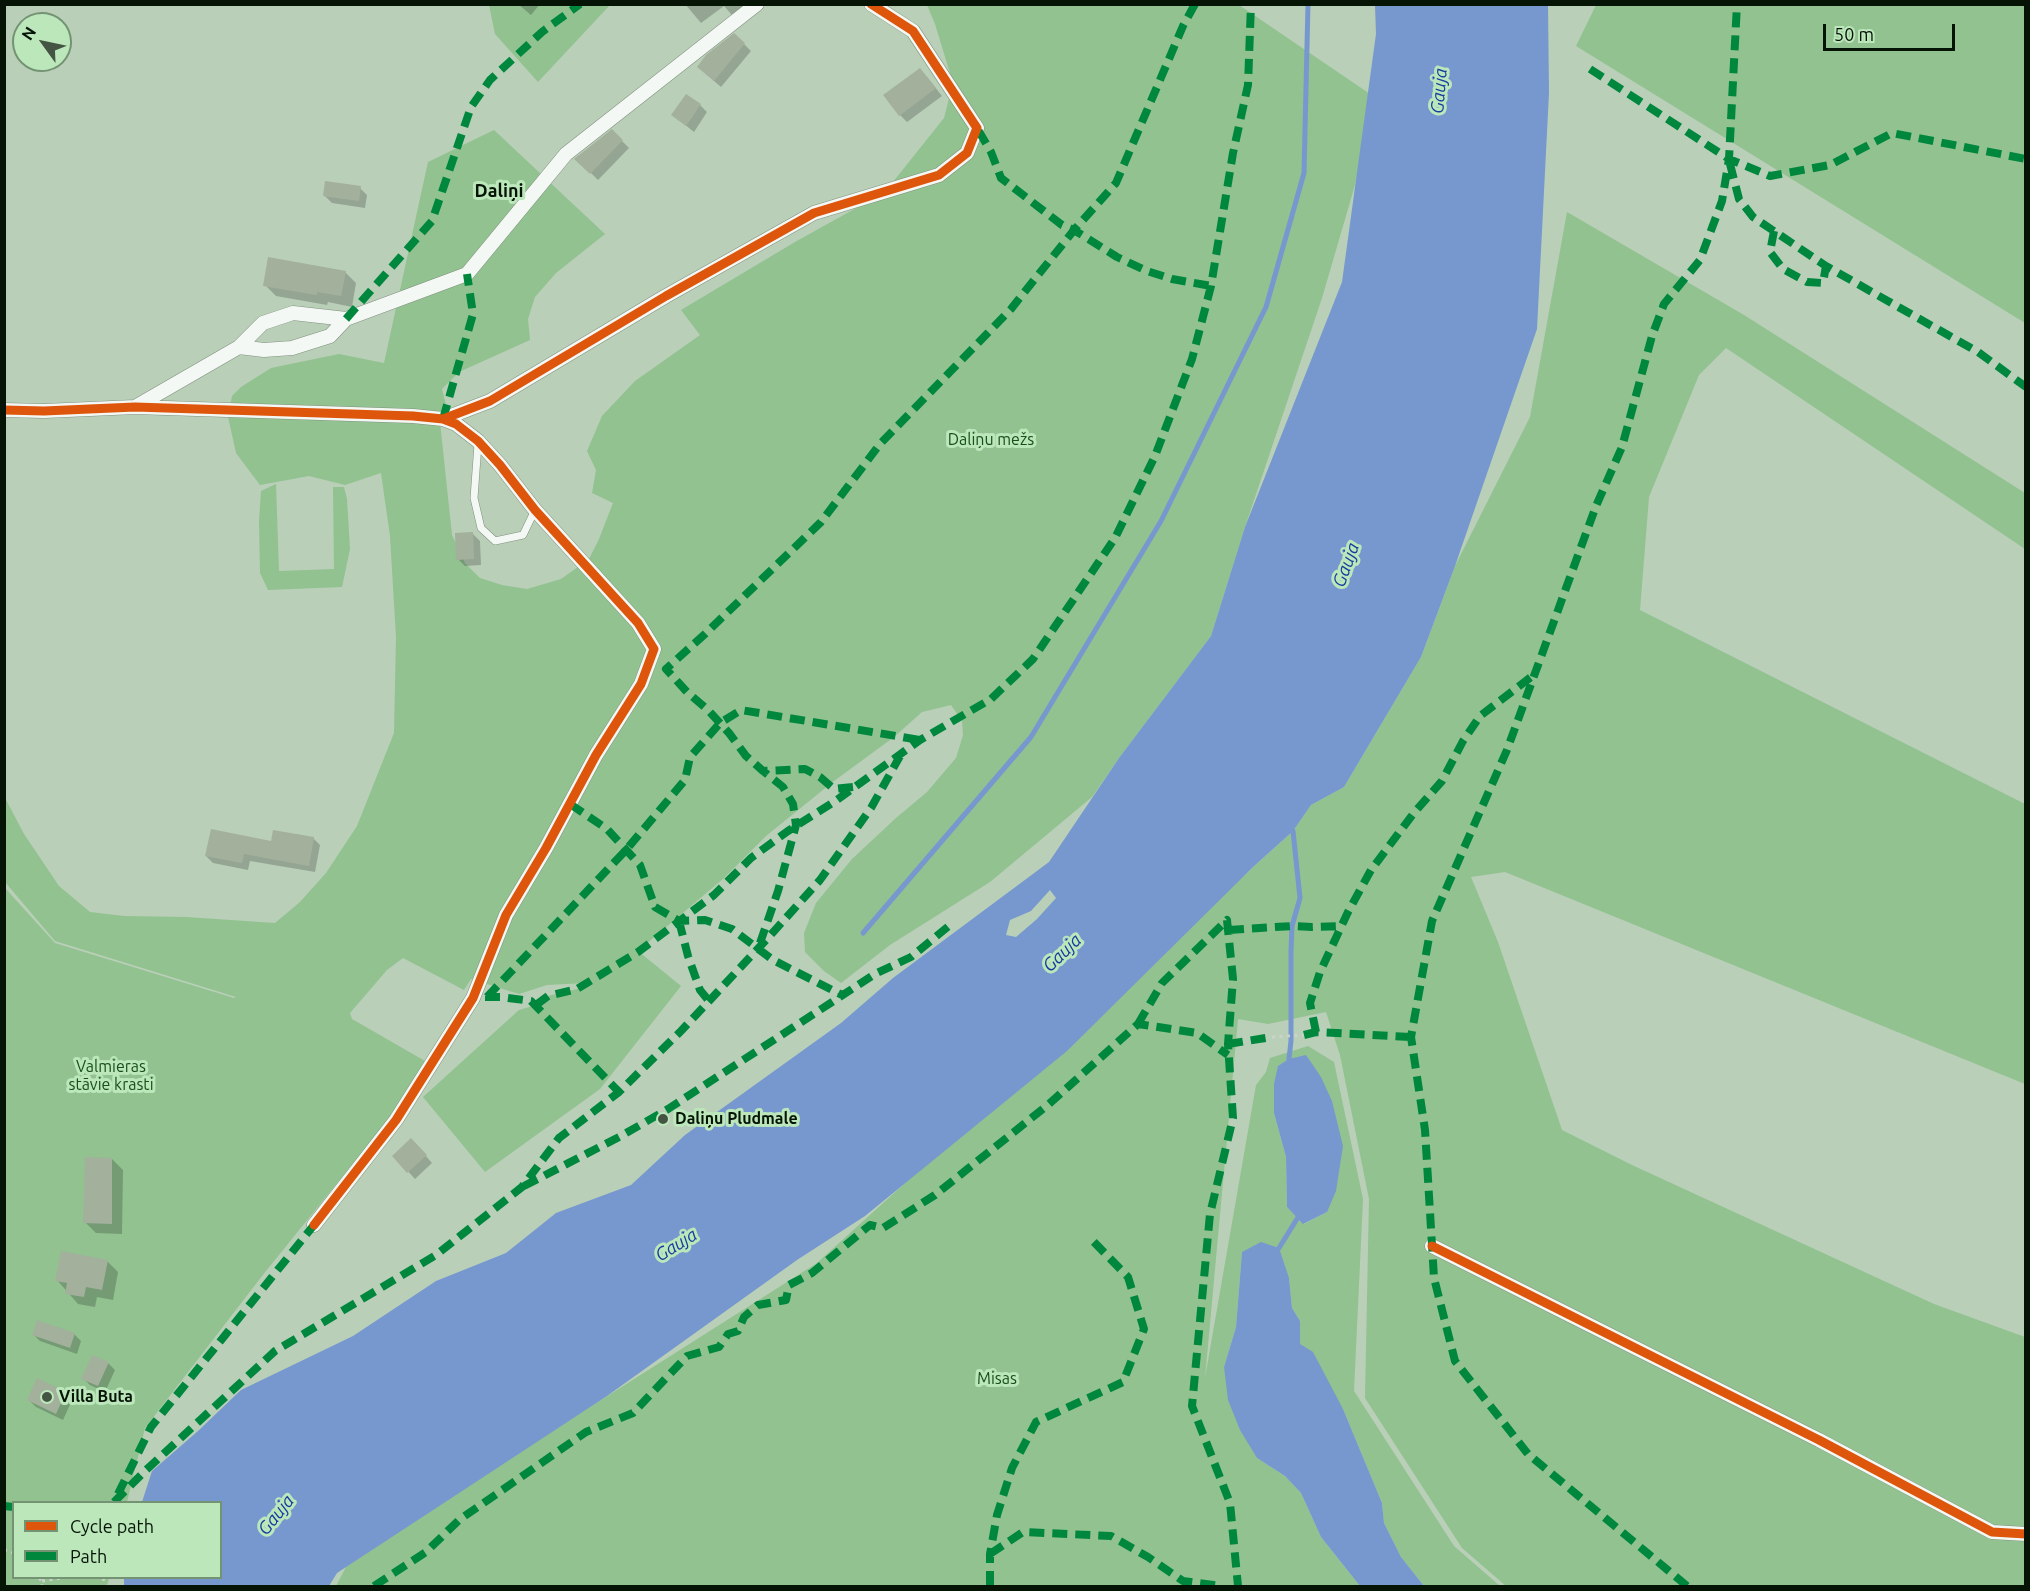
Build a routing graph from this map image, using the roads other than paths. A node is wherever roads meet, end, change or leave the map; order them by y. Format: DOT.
graph roads {
  1 [pos="757,4"];
  2 [pos="871,4"];
  3 [pos="346,319"];
  4 [pos="239,347"];
  5 [pos="135,406"];
  6 [pos="4,410"];
  7 [pos="443,419"];
  8 [pos="478,441"];
  9 [pos="535,510"];
  10 [pos="314,1225"];
  11 [pos="1432,1246"];
  12 [pos="2025,1533"];
  1 -- 3 [label="street"];
  2 -- 7 [label="street"];
  3 -- 4 [label="street"];
  3 -- 4 [label="street"];
  4 -- 5 [label="street"];
  5 -- 6 [label="street"];
  5 -- 7 [label="street"];
  7 -- 8 [label="street"];
  8 -- 9 [label="street"];
  8 -- 9 [label="lane"];
  9 -- 10 [label="street"];
  11 -- 12 [label="street"];
}
